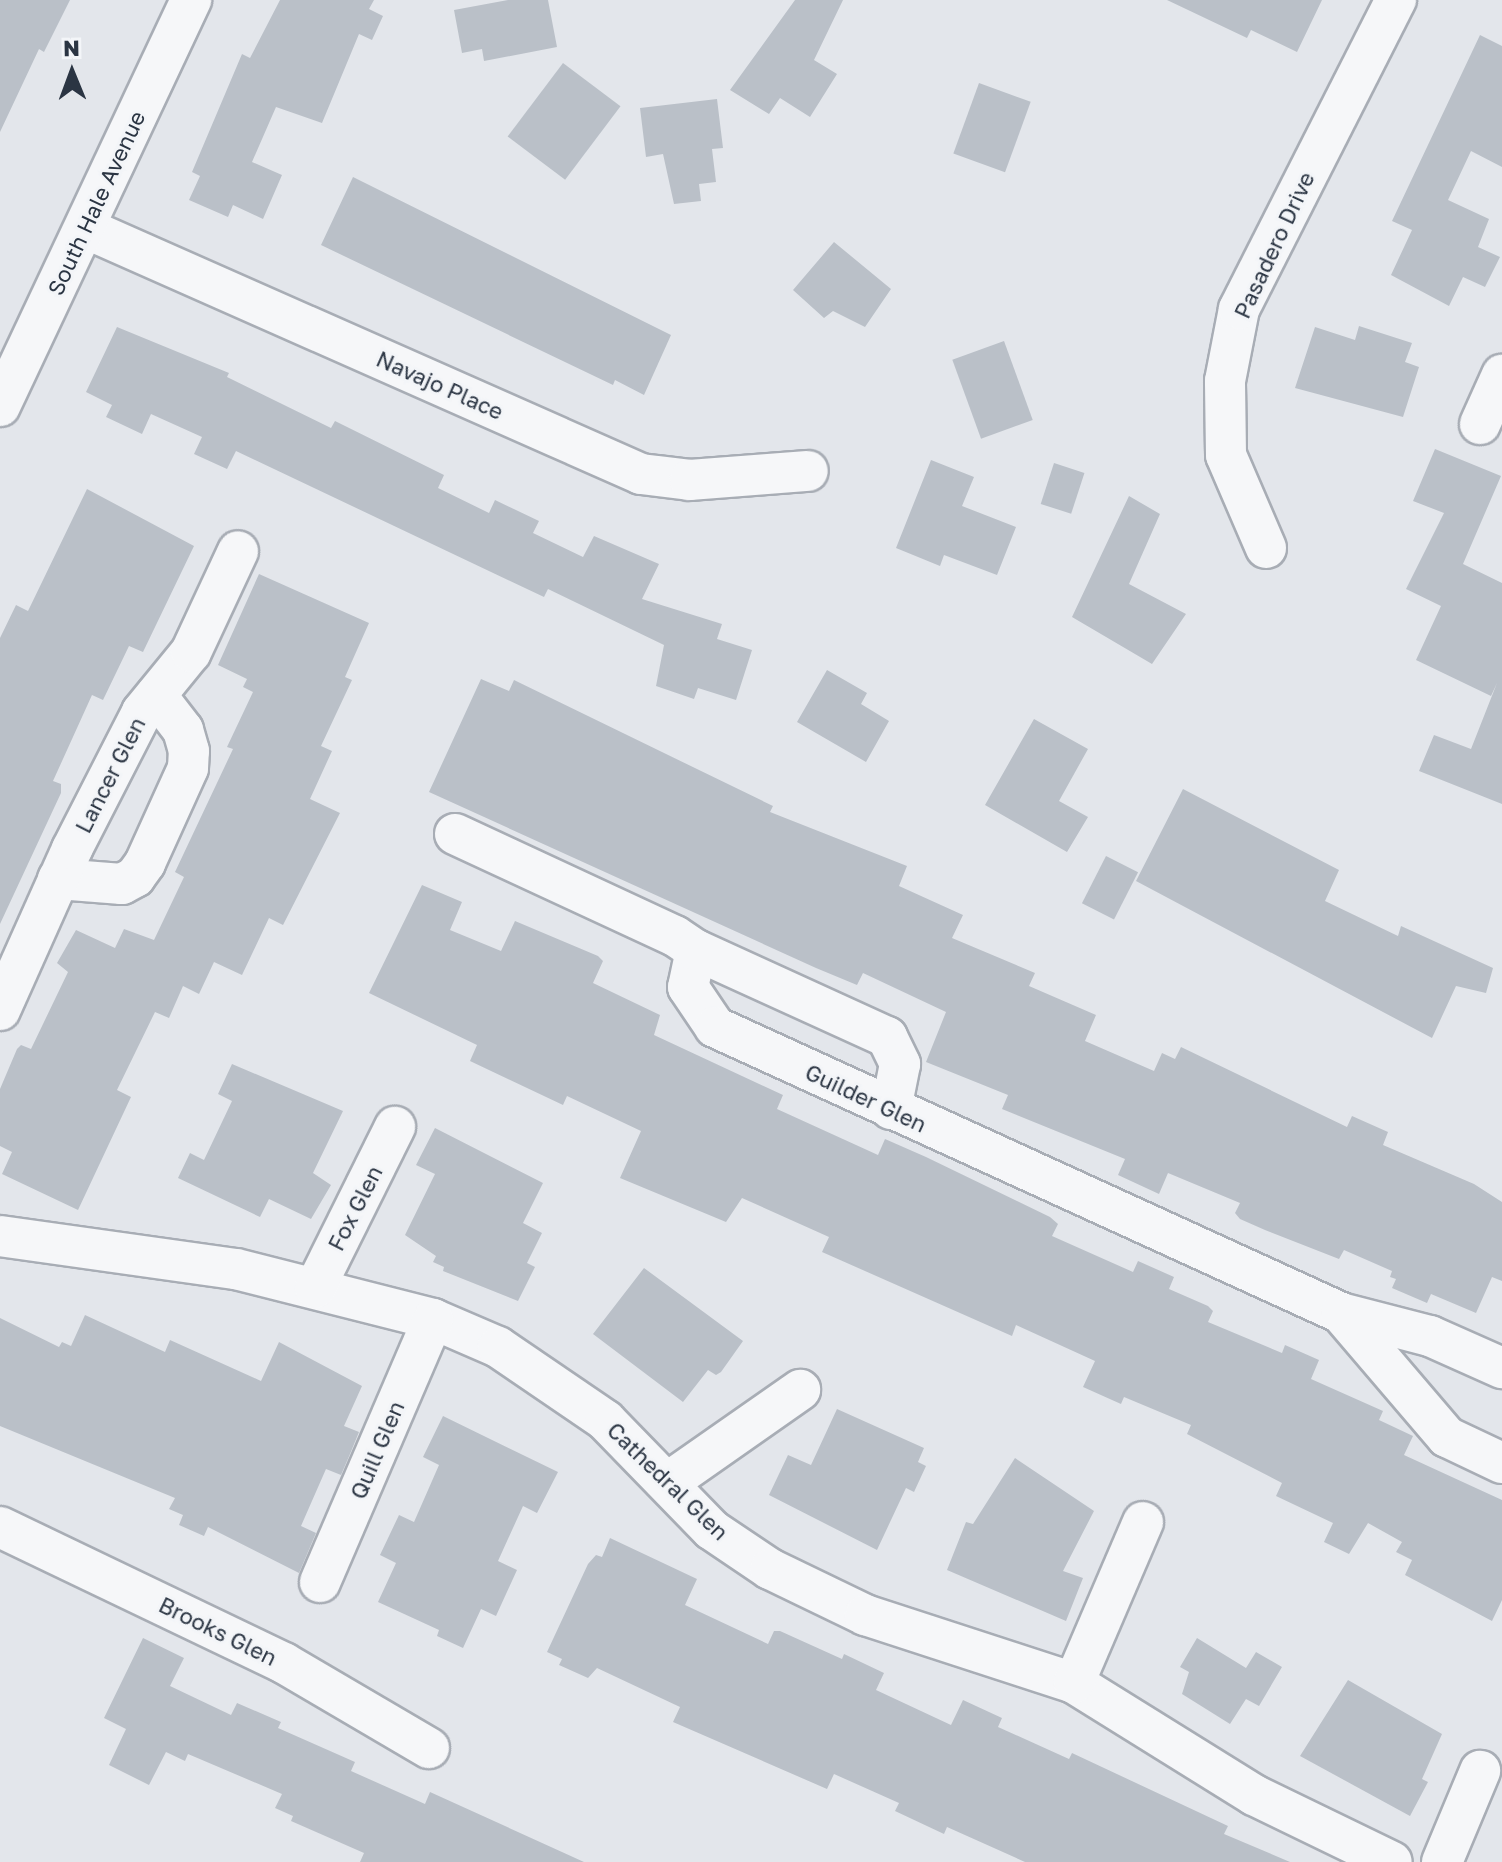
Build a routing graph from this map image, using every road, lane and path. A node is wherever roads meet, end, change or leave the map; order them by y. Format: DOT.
graph roads {
  1 [pos="191,0"];
  2 [pos="1396,0"];
  3 [pos="85,228"];
  4 [pos="1502,375"];
  5 [pos="0,406"];
  6 [pos="1480,424"];
  7 [pos="808,471"];
  8 [pos="1266,548"];
  9 [pos="238,551"];
  10 [pos="156,695"];
  11 [pos="455,834"];
  12 [pos="58,879"];
  13 [pos="696,950"];
  14 [pos="0,1010"];
  15 [pos="891,1109"];
  16 [pos="395,1127"];
  17 [pos="0,1236"];
  18 [pos="315,1288"];
  19 [pos="1341,1313"];
  20 [pos="433,1319"];
  21 [pos="1502,1368"];
  22 [pos="800,1390"];
  23 [pos="1502,1463"];
  24 [pos="670,1481"];
  25 [pos="1143,1522"];
  26 [pos="0,1527"];
  27 [pos="320,1582"];
  28 [pos="1074,1683"];
  29 [pos="429,1748"];
  30 [pos="1480,1771"];
  31 [pos="1392,1862"];
  32 [pos="1442,1862"];
  1 -- 3 [label="street, South Hale Avenue"];
  2 -- 8 [label="street, Pasadero Drive"];
  3 -- 5 [label="street, South Hale Avenue"];
  3 -- 7 [label="street, Navajo Place"];
  4 -- 6 [label="street"];
  9 -- 10 [label="street, Lancer Glen"];
  10 -- 12 [label="street, Lancer Glen"];
  10 -- 12 [label="street"];
  11 -- 13 [label="street"];
  12 -- 14 [label="street, Lancer Glen"];
  13 -- 15 [label="street, Guilder Glen"];
  13 -- 15 [label="street"];
  15 -- 19 [label="street, Guilder Glen"];
  16 -- 18 [label="street, Fox Glen"];
  17 -- 18 [label="street, Cathedral Glen"];
  18 -- 20 [label="street, Cathedral Glen"];
  19 -- 21 [label="street, Guilder Glen"];
  19 -- 23 [label="street, Guilder Glen"];
  20 -- 24 [label="street, Cathedral Glen"];
  20 -- 27 [label="street, Quill Glen"];
  22 -- 24 [label="street"];
  24 -- 28 [label="street, Cathedral Glen"];
  25 -- 28 [label="street"];
  26 -- 29 [label="street, Brooks Glen"];
  28 -- 31 [label="street, Cathedral Glen"];
  30 -- 32 [label="street"];
}
